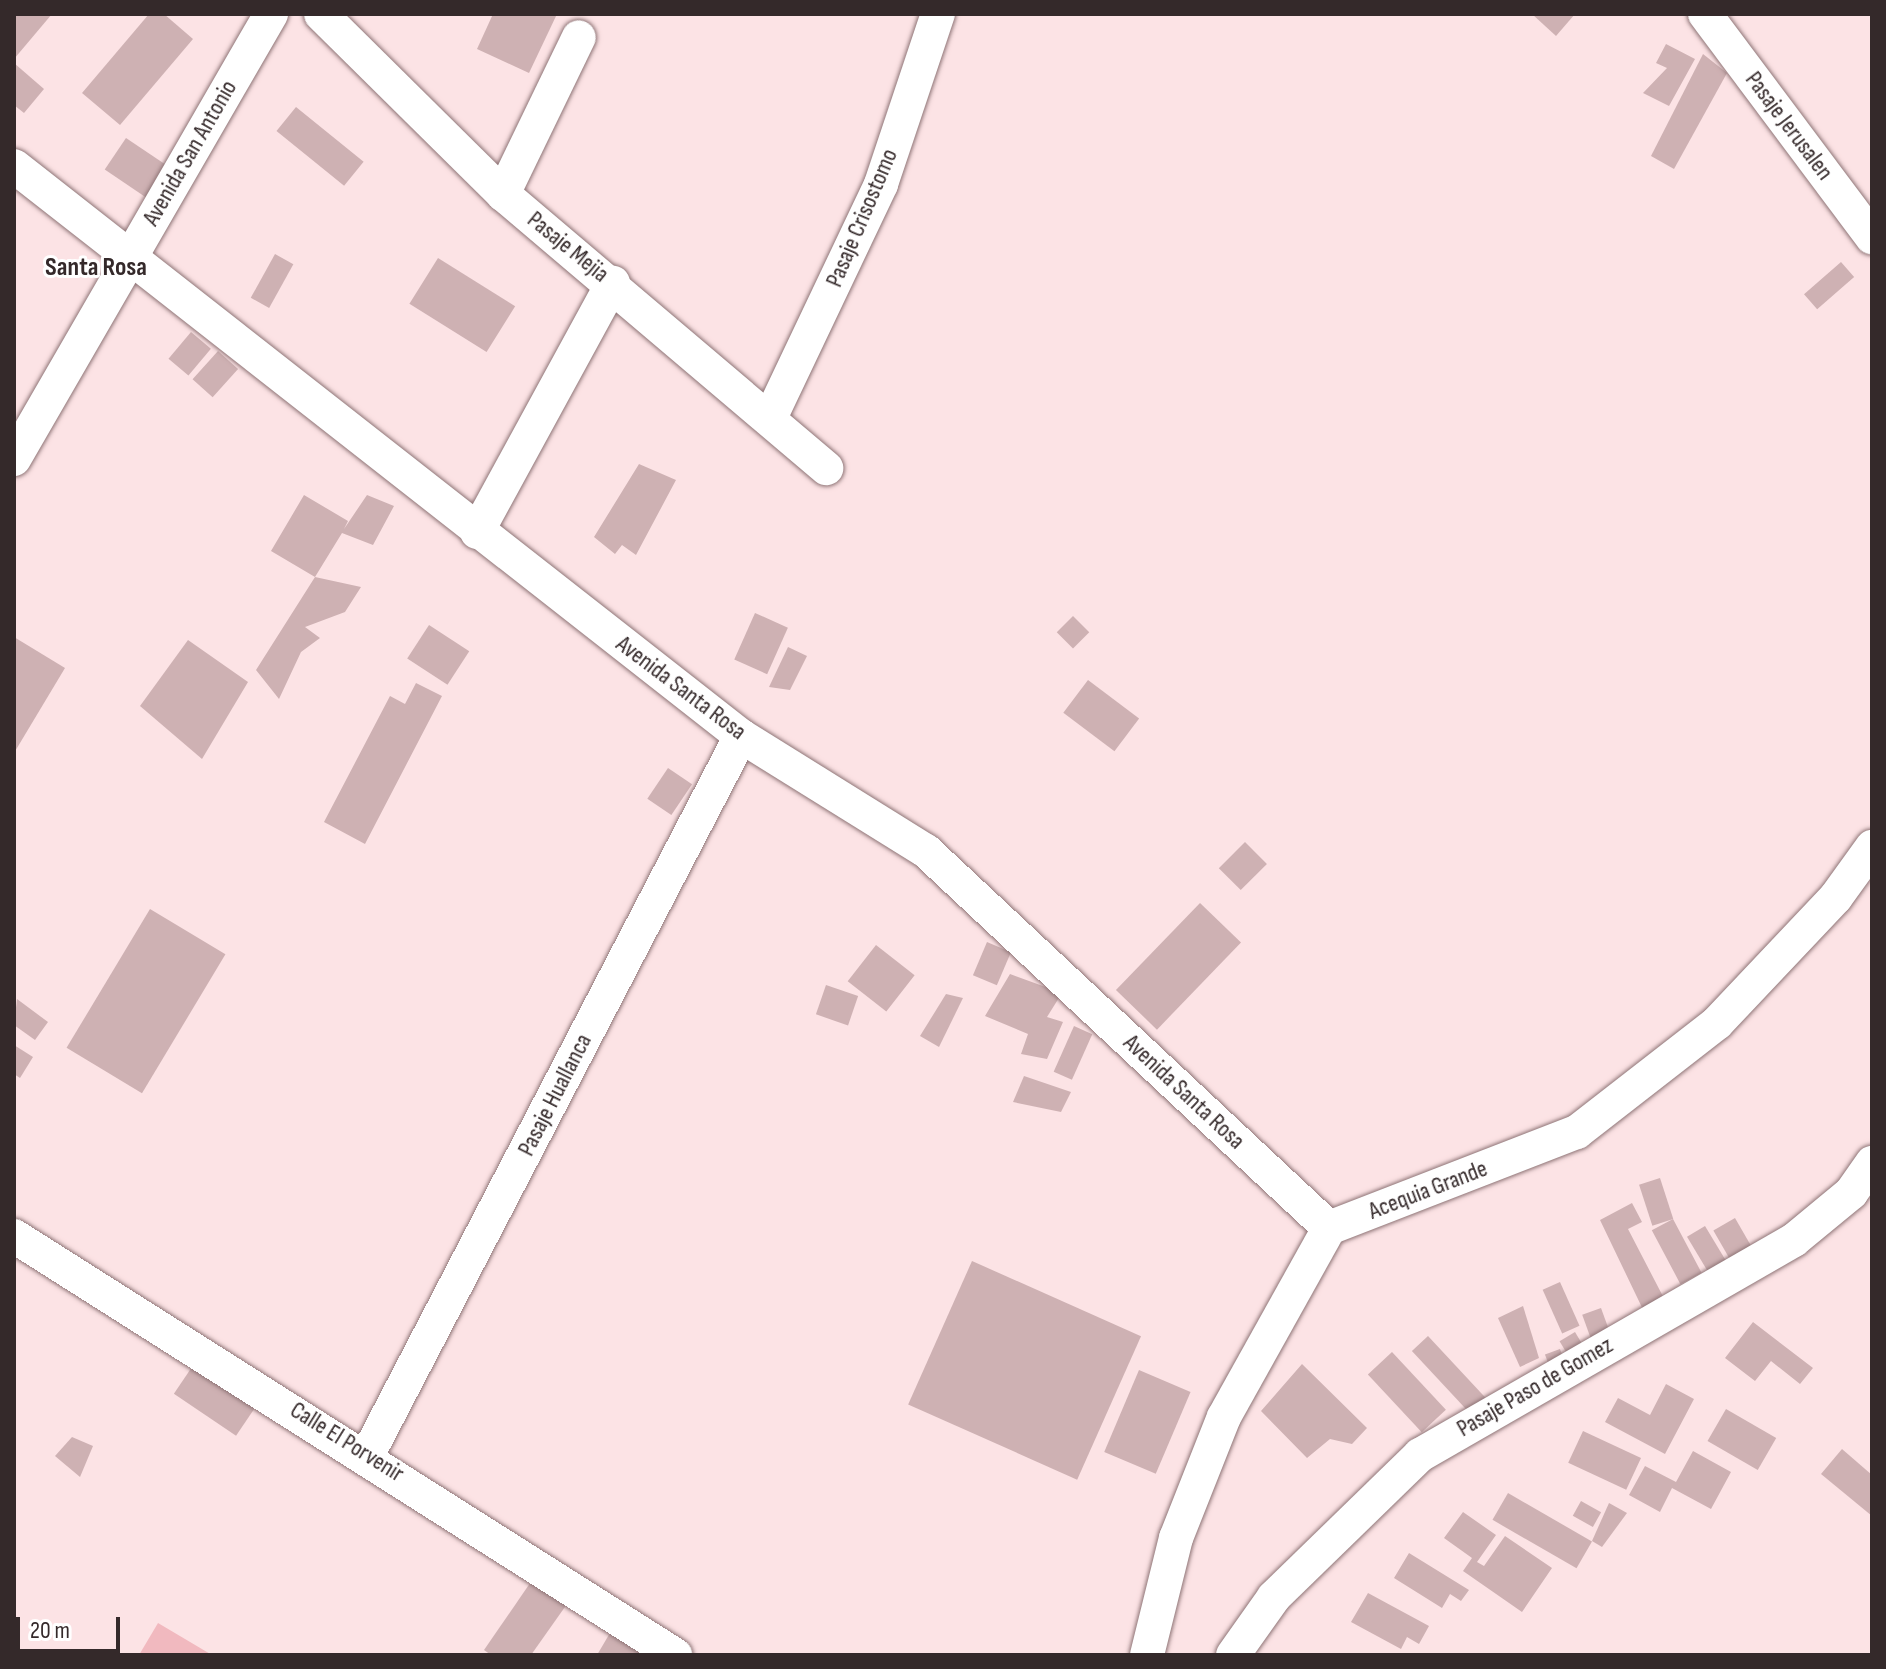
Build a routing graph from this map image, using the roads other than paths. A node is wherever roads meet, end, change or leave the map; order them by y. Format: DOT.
graph roads {
  1 [pos="271,14"];
  2 [pos="321,14"];
  3 [pos="938,14"];
  4 [pos="1705,14"];
  5 [pos="579,37"];
  6 [pos="14,166"];
  7 [pos="503,194"];
  8 [pos="1872,237"];
  9 [pos="130,257"];
  10 [pos="613,283"];
  11 [pos="771,416"];
  12 [pos="14,459"];
  13 [pos="826,468"];
  14 [pos="477,532"];
  15 [pos="741,736"];
  16 [pos="1872,847"];
  17 [pos="1872,1163"];
  18 [pos="1329,1228"];
  19 [pos="14,1236"];
  20 [pos="368,1454"];
  21 [pos="675,1655"];
  22 [pos="1147,1655"];
  23 [pos="1233,1655"];
  1 -- 9 [label="street, Avenida San Antonio"];
  2 -- 7 [label="street, Pasaje Mejia"];
  3 -- 11 [label="street, Pasaje Crisostomo"];
  4 -- 8 [label="street, Pasaje Jerusalen"];
  5 -- 7 [label="street"];
  6 -- 9 [label="street, Avenida Santa Rosa"];
  7 -- 10 [label="street, Pasaje Mejia"];
  9 -- 12 [label="street, Avenida San Antonio"];
  9 -- 14 [label="street, Avenida Santa Rosa"];
  10 -- 11 [label="street, Pasaje Mejia"];
  10 -- 14 [label="street"];
  11 -- 13 [label="street, Pasaje Mejia"];
  14 -- 15 [label="street, Avenida Santa Rosa"];
  15 -- 18 [label="street, Avenida Santa Rosa"];
  15 -- 20 [label="street, Pasaje Huallanca"];
  16 -- 18 [label="street, Acequia Grande"];
  17 -- 23 [label="street, Pasaje Paso de Gomez"];
  18 -- 22 [label="street"];
  19 -- 20 [label="street, Calle El Porvenir"];
  20 -- 21 [label="street, Calle El Porvenir"];
}
